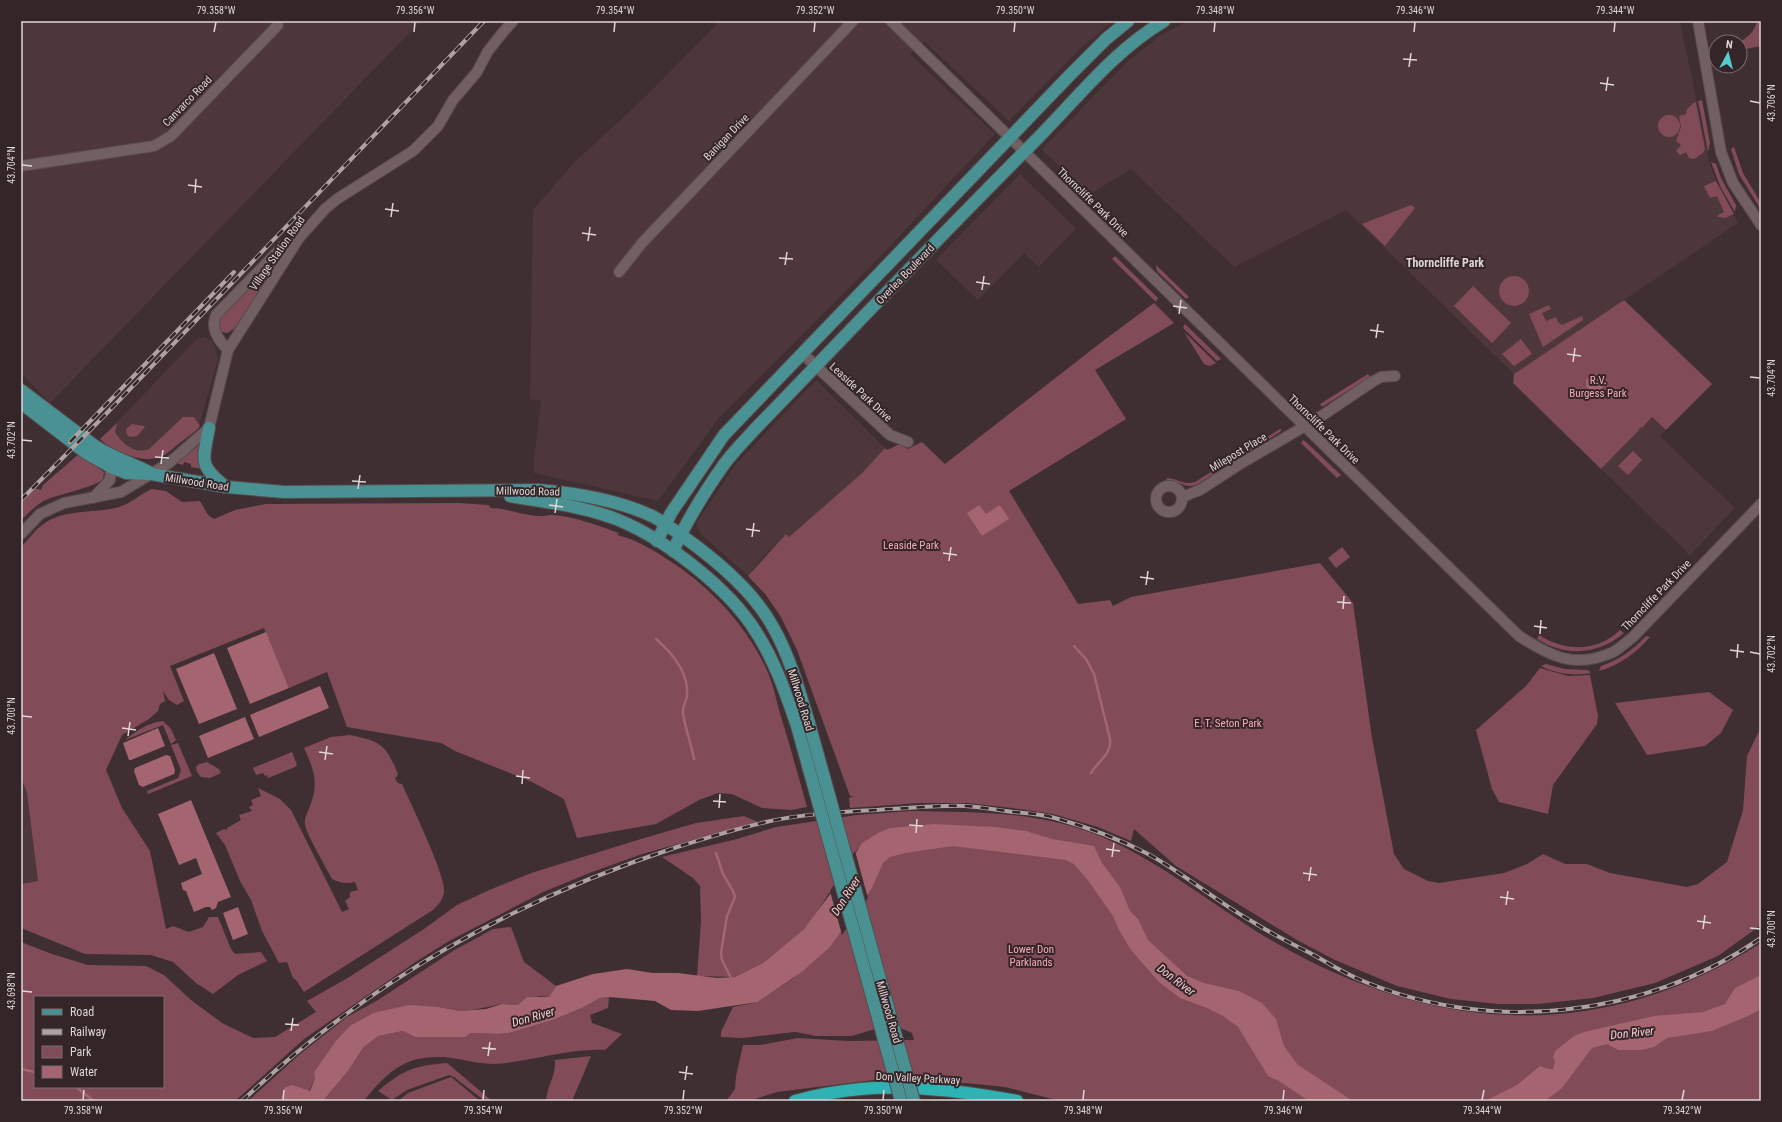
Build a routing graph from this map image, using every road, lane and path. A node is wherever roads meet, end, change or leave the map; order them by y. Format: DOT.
graph roads {
  1 [pos="513,21"];
  2 [pos="853,21"];
  3 [pos="891,21"];
  4 [pos="1128,21"];
  5 [pos="1164,21"];
  6 [pos="1698,21"];
  7 [pos="278,25"];
  8 [pos="1010,138"];
  9 [pos="1023,152"];
  10 [pos="21,166"];
  11 [pos="1761,225"];
  12 [pos="299,238"];
  13 [pos="619,272"];
  14 [pos="228,350"];
  15 [pos="802,353"];
  16 [pos="816,367"];
  17 [pos="1395,376"];
  18 [pos="21,390"];
  19 [pos="21,403"];
  20 [pos="1304,426"];
  21 [pos="209,428"];
  22 [pos="908,442"];
  23 [pos="111,467"];
  24 [pos="151,474"];
  25 [pos="227,487"];
  26 [pos="483,491"];
  27 [pos="1182,497"];
  28 [pos="93,498"];
  29 [pos="1761,504"];
  30 [pos="666,524"];
  31 [pos="21,534"];
  32 [pos="681,535"];
  33 [pos="656,541"];
  34 [pos="673,552"];
  35 [pos="795,1101"];
  36 [pos="901,1101"];
  37 [pos="914,1101"];
  38 [pos="1017,1101"];
  1 -- 12 [label="street, Village Station Road"];
  2 -- 13 [label="street, Banigan Drive"];
  3 -- 8 [label="street, Thorncliffe Park Drive"];
  4 -- 8 [label="main road, Overlea Boulevard"];
  5 -- 9 [label="main road, Overlea Boulevard"];
  6 -- 11 [label="street"];
  7 -- 10 [label="street, Canvarco Road"];
  8 -- 9 [label="street, Thorncliffe Park Drive"];
  8 -- 15 [label="main road, Overlea Boulevard"];
  9 -- 16 [label="main road, Overlea Boulevard"];
  9 -- 20 [label="street, Thorncliffe Park Drive"];
  12 -- 14 [label="street, Village Station Road"];
  12 -- 14 [label="street"];
  14 -- 21 [label="street, Village Station Road"];
  15 -- 16 [label="street, Leaside Park Drive"];
  15 -- 30 [label="main road, Overlea Boulevard"];
  16 -- 22 [label="street, Leaside Park Drive"];
  16 -- 32 [label="main road, Overlea Boulevard"];
  17 -- 20 [label="street, Milepost Place"];
  18 -- 24 [label="main road, Millwood Road"];
  19 -- 23 [label="main road, Millwood Road"];
  20 -- 27 [label="street, Milepost Place"];
  20 -- 29 [label="street, Thorncliffe Park Drive"];
  21 -- 24 [label="street"];
  21 -- 25 [label="main road"];
  23 -- 24 [label="main road, Millwood Road"];
  23 -- 28 [label="street"];
  24 -- 25 [label="main road, Millwood Road"];
  24 -- 28 [label="street"];
  25 -- 26 [label="main road, Millwood Road"];
  26 -- 30 [label="main road, Millwood Road"];
  26 -- 33 [label="main road, Millwood Road"];
  28 -- 31 [label="street"];
  30 -- 32 [label="main road, Millwood Road"];
  30 -- 33 [label="main road, Overlea Boulevard"];
  32 -- 34 [label="main road, Overlea Boulevard"];
  32 -- 37 [label="main road, Millwood Road, bridge"];
  33 -- 34 [label="main road, Millwood Road"];
  34 -- 36 [label="main road, Millwood Road, bridge"];
  35 -- 38 [label="highway, Don Valley Parkway"];
}
